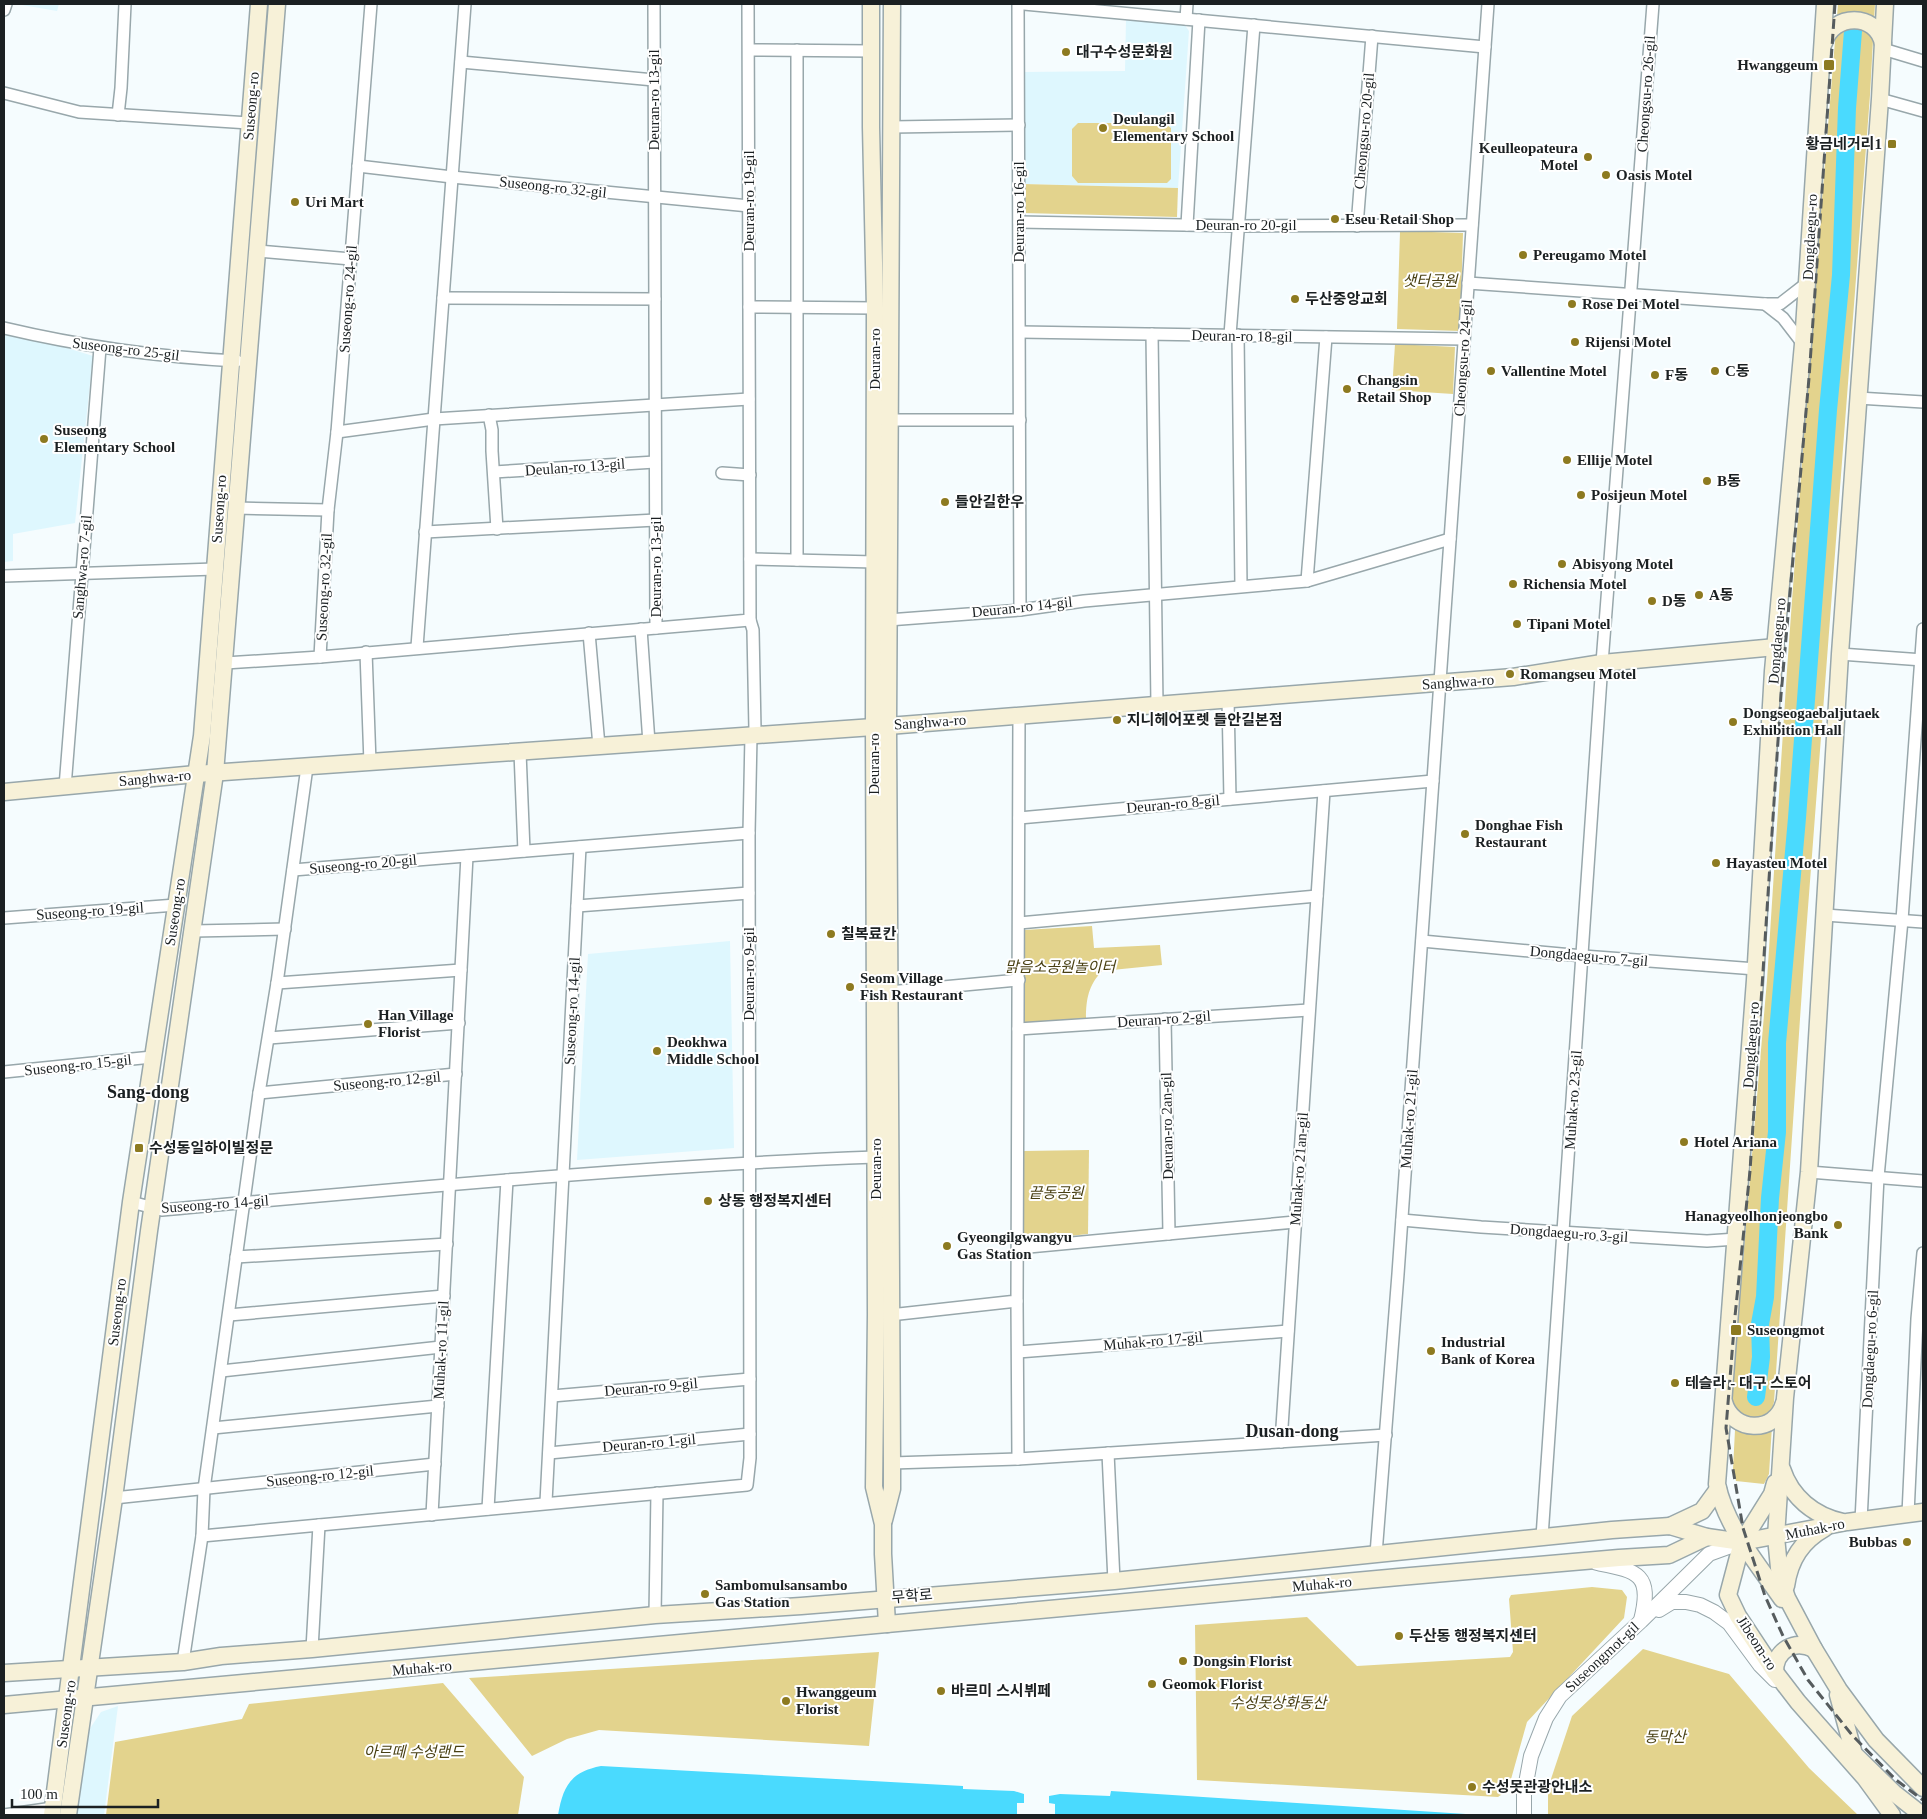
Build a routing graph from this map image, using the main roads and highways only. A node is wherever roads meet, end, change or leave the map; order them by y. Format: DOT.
graph roads {
  1 [pos="259,4"];
  2 [pos="277,4"];
  3 [pos="872,4"];
  4 [pos="892,4"];
  5 [pos="1820,4"];
  6 [pos="1825,4"];
  7 [pos="1886,7"];
  8 [pos="1824,23"];
  9 [pos="1824,47"];
  10 [pos="1883,49"];
  11 [pos="1776,647"];
  12 [pos="881,726"];
  13 [pos="215,773"];
  14 [pos="196,774"];
  15 [pos="4,792"];
  16 [pos="1785,1398"];
  17 [pos="1724,1402"];
  18 [pos="1780,1464"];
  19 [pos="1718,1489"];
  20 [pos="1916,1513"];
  21 [pos="1854,1522"];
  22 [pos="883,1524"];
  23 [pos="1670,1526"];
  24 [pos="1830,1526"];
  25 [pos="1708,1537"];
  26 [pos="1776,1537"];
  27 [pos="1742,1542"];
  28 [pos="886,1598"];
  29 [pos="1786,1598"];
  30 [pos="887,1624"];
  31 [pos="1804,1631"];
  32 [pos="1814,1649"];
  33 [pos="89,1667"];
  34 [pos="72,1668"];
  35 [pos="1775,1672"];
  36 [pos="4,1673"];
  37 [pos="1836,1685"];
  38 [pos="84,1698"];
  39 [pos="68,1699"];
  40 [pos="4,1706"];
  41 [pos="1923,1788"];
  42 [pos="52,1812"];
  43 [pos="68,1815"];
  44 [pos="1892,1815"];
  45 [pos="1922,1815"];
  1 -- 14 [label="main road, Suseong-ro"];
  2 -- 13 [label="main road, Suseong-ro"];
  3 -- 12 [label="main road, Deuran-ro"];
  4 -- 12 [label="main road, Deuran-ro"];
  5 -- 8 [label="main road"];
  6 -- 8 [label="main road, Dongdaegu-ro"];
  7 -- 10 [label="main road"];
  8 -- 9 [label="main road, Dongdaegu-ro"];
  9 -- 10 [label="main road"];
  9 -- 11 [label="main road, Dongdaegu-ro"];
  10 -- 16 [label="main road"];
  11 -- 12 [label="main road, Sanghwa-ro"];
  11 -- 17 [label="main road, Dongdaegu-ro"];
  12 -- 13 [label="main road, Sanghwa-ro"];
  12 -- 22 [label="main road, Deuran-ro"];
  12 -- 22 [label="main road, Deuran-ro"];
  13 -- 14 [label="main road, Sanghwa-ro"];
  13 -- 33 [label="main road, Suseong-ro"];
  14 -- 15 [label="main road, Sanghwa-ro"];
  14 -- 34 [label="main road, Suseong-ro"];
  16 -- 17 [label="main road"];
  16 -- 18 [label="main road"];
  17 -- 19 [label="main road, Dongdaegu-ro"];
  18 -- 21 [label="main road"];
  18 -- 26 [label="main road"];
  18 -- 27 [label="main road, Jibeom-ro"];
  19 -- 23 [label="main road"];
  19 -- 27 [label="main road, Dongdaegu-ro"];
  20 -- 21 [label="main road, Muhak-ro"];
  21 -- 24 [label="main road, Muhak-ro"];
  22 -- 28 [label="main road, Deuran-ro"];
  23 -- 25 [label="main road, Muhak-ro"];
  23 -- 28 [label="main road, Muhak-ro"];
  24 -- 26 [label="main road, Muhak-ro"];
  24 -- 29 [label="main road"];
  25 -- 27 [label="main road, Muhak-ro"];
  25 -- 30 [label="main road, Muhak-ro"];
  26 -- 27 [label="main road, Muhak-ro"];
  26 -- 29 [label="main road"];
  27 -- 31 [label="main road"];
  27 -- 35 [label="main road, Jibeom-ro"];
  28 -- 30 [label="main road, Deuran-ro"];
  28 -- 33 [label="main road, Muhak-ro"];
  29 -- 31 [label="main road"];
  30 -- 38 [label="main road, Muhak-ro"];
  31 -- 32 [label="main road"];
  32 -- 35 [label="main road"];
  32 -- 37 [label="main road"];
  33 -- 34 [label="main road, Muhak-ro"];
  33 -- 38 [label="main road, Suseong-ro"];
  34 -- 36 [label="main road, Muhak-ro"];
  34 -- 39 [label="main road, Suseong-ro"];
  35 -- 44 [label="main road, Jibeom-ro"];
  37 -- 41 [label="main road"];
  37 -- 45 [label="main road"];
  38 -- 39 [label="main road, Muhak-ro"];
  38 -- 43 [label="main road, Suseong-ro"];
  39 -- 40 [label="main road, Muhak-ro"];
  39 -- 42 [label="main road, Suseong-ro"];
}
